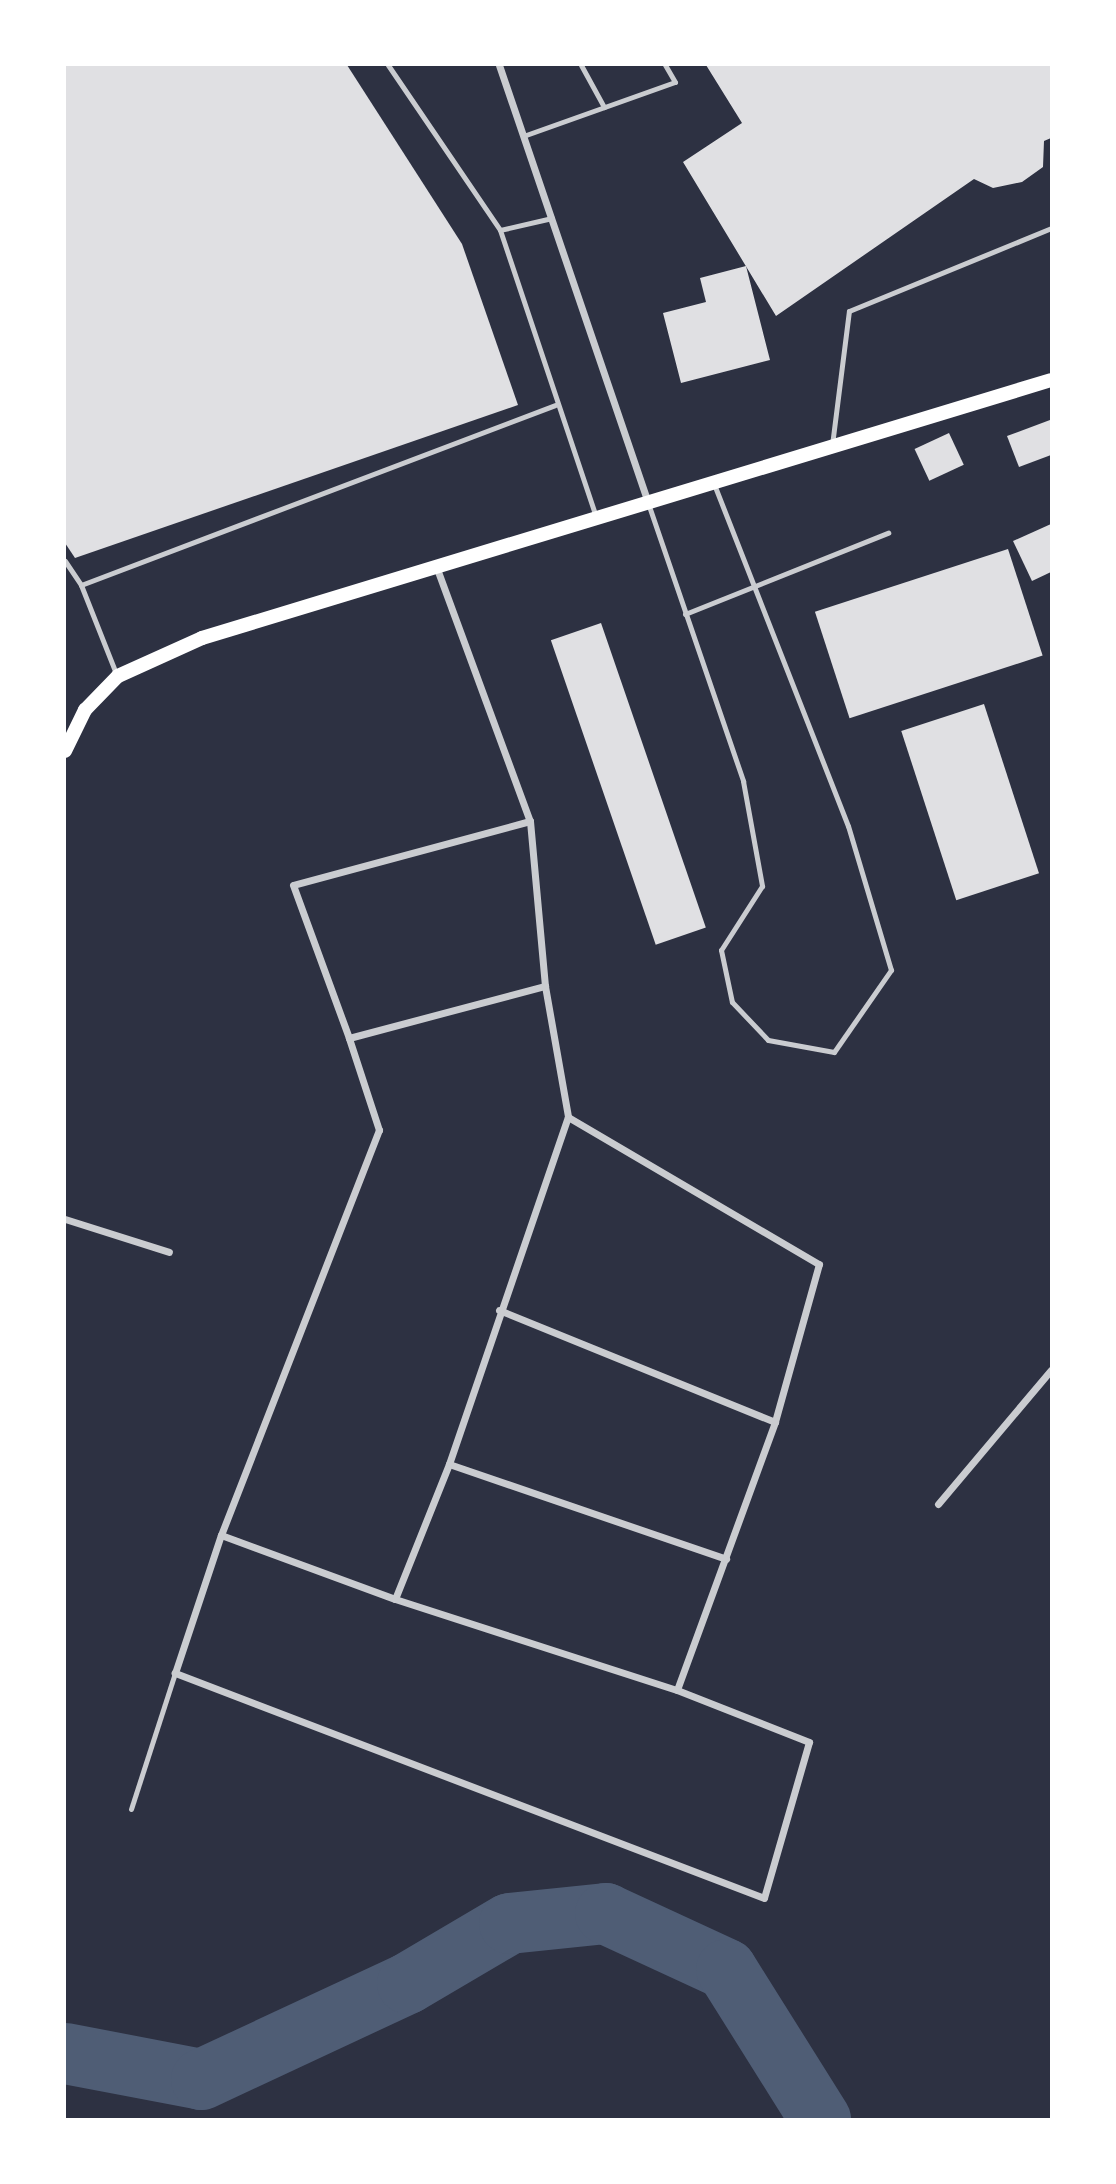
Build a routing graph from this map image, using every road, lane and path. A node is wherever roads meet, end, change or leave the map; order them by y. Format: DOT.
graph roads {
  1 [pos="388,65"];
  2 [pos="499,65"];
  3 [pos="581,65"];
  4 [pos="665,65"];
  5 [pos="604,107"];
  6 [pos="526,135"];
  7 [pos="552,218"];
  8 [pos="1051,228"];
  9 [pos="500,230"];
  10 [pos="1051,380"];
  11 [pos="555,405"];
  12 [pos="832,450"];
  13 [pos="714,484"];
  14 [pos="649,506"];
  15 [pos="597,520"];
  16 [pos="888,533"];
  17 [pos="65,561"];
  18 [pos="436,565"];
  19 [pos="81,585"];
  20 [pos="756,587"];
  21 [pos="685,614"];
  22 [pos="118,676"];
  23 [pos="65,751"];
  24 [pos="530,821"];
  25 [pos="545,986"];
  26 [pos="349,1038"];
  27 [pos="568,1117"];
  28 [pos="65,1219"];
  29 [pos="169,1252"];
  30 [pos="499,1310"];
  31 [pos="1051,1370"];
  32 [pos="775,1422"];
  33 [pos="449,1464"];
  34 [pos="938,1504"];
  35 [pos="222,1535"];
  36 [pos="726,1559"];
  37 [pos="395,1599"];
  38 [pos="175,1673"];
  39 [pos="677,1690"];
  40 [pos="131,1809"];
  1 -- 9 [label="lane"];
  2 -- 6 [label="street"];
  3 -- 5 [label="lane"];
  4 -- 5 [label="lane"];
  5 -- 6 [label="lane"];
  6 -- 7 [label="street"];
  7 -- 9 [label="lane"];
  7 -- 14 [label="street"];
  8 -- 12 [label="lane"];
  9 -- 11 [label="lane"];
  10 -- 12 [label="main road"];
  11 -- 15 [label="lane"];
  11 -- 19 [label="lane"];
  12 -- 13 [label="main road"];
  13 -- 14 [label="main road"];
  13 -- 20 [label="lane"];
  14 -- 15 [label="main road"];
  14 -- 21 [label="lane"];
  15 -- 18 [label="main road"];
  16 -- 20 [label="lane"];
  17 -- 19 [label="lane"];
  18 -- 22 [label="main road"];
  18 -- 24 [label="street"];
  19 -- 22 [label="lane"];
  20 -- 21 [label="lane"];
  20 -- 21 [label="lane"];
  22 -- 23 [label="main road"];
  24 -- 25 [label="street"];
  24 -- 26 [label="street"];
  25 -- 26 [label="street"];
  25 -- 27 [label="street"];
  26 -- 35 [label="street"];
  27 -- 30 [label="street"];
  27 -- 32 [label="street"];
  28 -- 29 [label="street"];
  30 -- 32 [label="street"];
  30 -- 33 [label="street"];
  31 -- 34 [label="street"];
  32 -- 36 [label="street"];
  33 -- 36 [label="street"];
  33 -- 37 [label="street"];
  35 -- 37 [label="street"];
  35 -- 38 [label="street"];
  36 -- 39 [label="street"];
  37 -- 39 [label="street"];
  38 -- 39 [label="street"];
  38 -- 40 [label="lane"];
}
